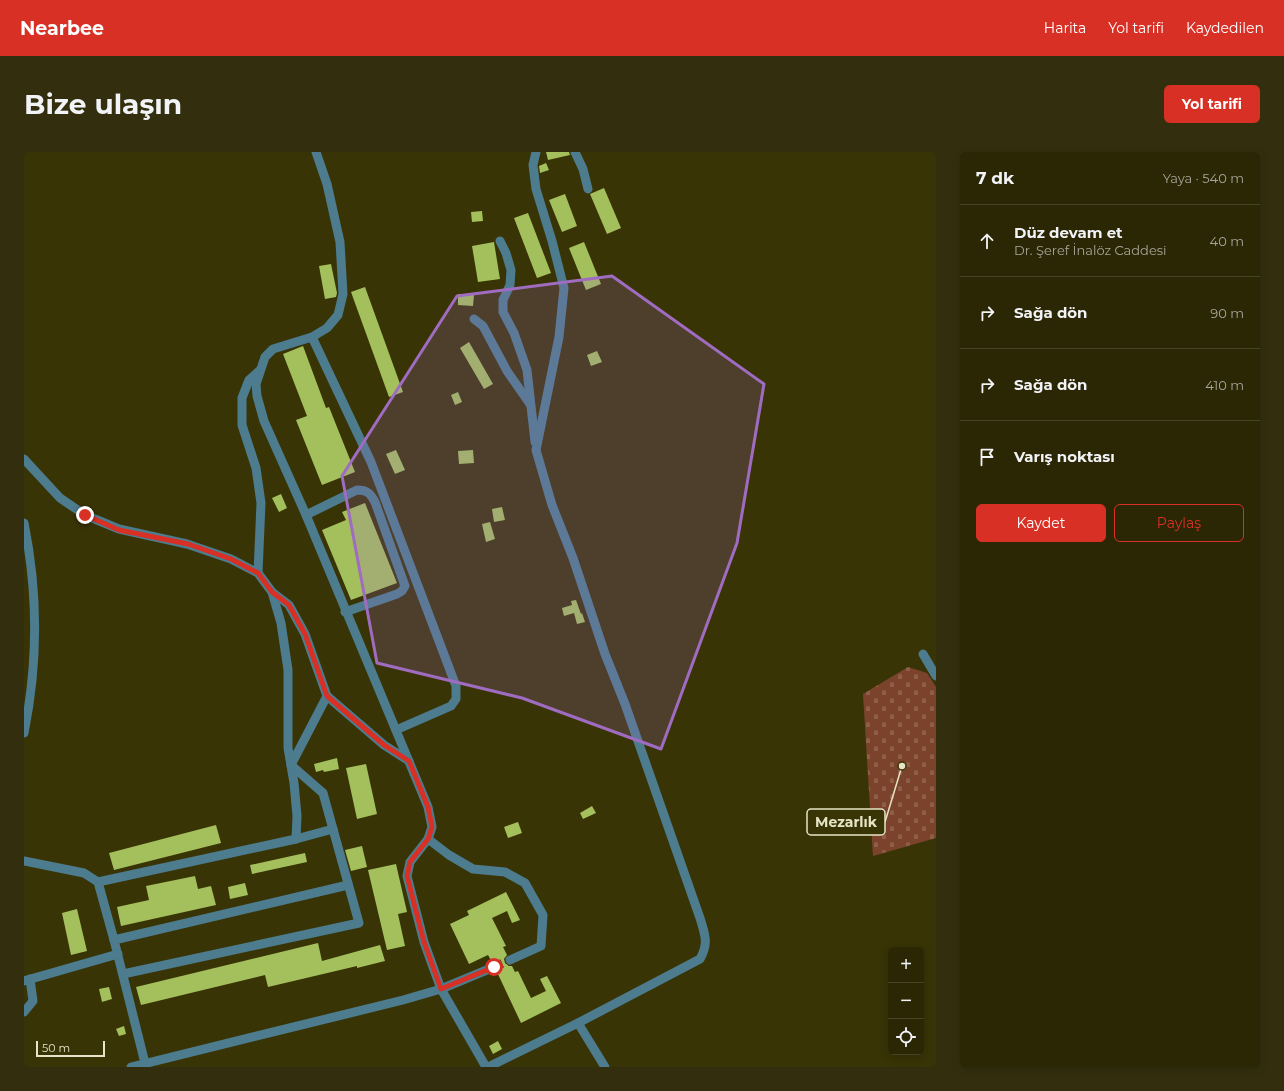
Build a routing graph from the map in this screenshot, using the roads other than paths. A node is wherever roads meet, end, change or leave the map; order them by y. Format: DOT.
graph roads {
  1 [pos="316,152"];
  2 [pos="536,152"];
  3 [pos="575,152"];
  4 [pos="588,189"];
  5 [pos="500,241"];
  6 [pos="474,319"];
  7 [pos="312,337"];
  8 [pos="260,370"];
  9 [pos="531,405"];
  10 [pos="536,450"];
  11 [pos="24,459"];
  12 [pos="306,515"];
  13 [pos="24,523"];
  14 [pos="258,573"];
  15 [pos="272,592"];
  16 [pos="345,612"];
  17 [pos="923,654"];
  18 [pos="936,676"];
  19 [pos="327,696"];
  20 [pos="396,730"];
  21 [pos="24,733"];
  22 [pos="409,761"];
  23 [pos="291,766"];
  24 [pos="332,829"];
  25 [pos="296,839"];
  26 [pos="428,839"];
  27 [pos="24,861"];
  28 [pos="98,882"];
  29 [pos="348,885"];
  30 [pos="114,940"];
  31 [pos="118,954"];
  32 [pos="510,960"];
  33 [pos="494,967"];
  34 [pos="123,974"];
  35 [pos="27,980"];
  36 [pos="441,989"];
  37 [pos="24,1012"];
  38 [pos="578,1023"];
  39 [pos="145,1065"];
  40 [pos="131,1067"];
  41 [pos="487,1067"];
  42 [pos="605,1067"];
  1 -- 7 [label="street"];
  2 -- 10 [label="street"];
  3 -- 4 [label="street"];
  5 -- 9 [label="street"];
  6 -- 9 [label="street"];
  7 -- 8 [label="street"];
  7 -- 20 [label="street"];
  8 -- 12 [label="street"];
  8 -- 14 [label="street"];
  9 -- 10 [label="street"];
  10 -- 38 [label="street"];
  11 -- 14 [label="street"];
  12 -- 16 [label="street"];
  12 -- 16 [label="street"];
  13 -- 21 [label="street"];
  14 -- 15 [label="street"];
  15 -- 19 [label="street"];
  15 -- 23 [label="street"];
  16 -- 20 [label="street"];
  17 -- 18 [label="street"];
  19 -- 22 [label="street"];
  19 -- 23 [label="street"];
  20 -- 22 [label="street"];
  22 -- 26 [label="street"];
  23 -- 24 [label="street"];
  23 -- 25 [label="street"];
  24 -- 25 [label="street"];
  24 -- 29 [label="street"];
  25 -- 28 [label="street"];
  26 -- 32 [label="street"];
  26 -- 36 [label="street"];
  27 -- 28 [label="street"];
  28 -- 30 [label="street"];
  29 -- 30 [label="street"];
  29 -- 34 [label="street"];
  30 -- 31 [label="street"];
  31 -- 34 [label="street"];
  31 -- 35 [label="street"];
  33 -- 36 [label="street"];
  34 -- 39 [label="street"];
  35 -- 37 [label="street"];
  36 -- 39 [label="street"];
  36 -- 41 [label="street"];
  38 -- 41 [label="street"];
  38 -- 42 [label="street"];
  39 -- 40 [label="street"];
}
